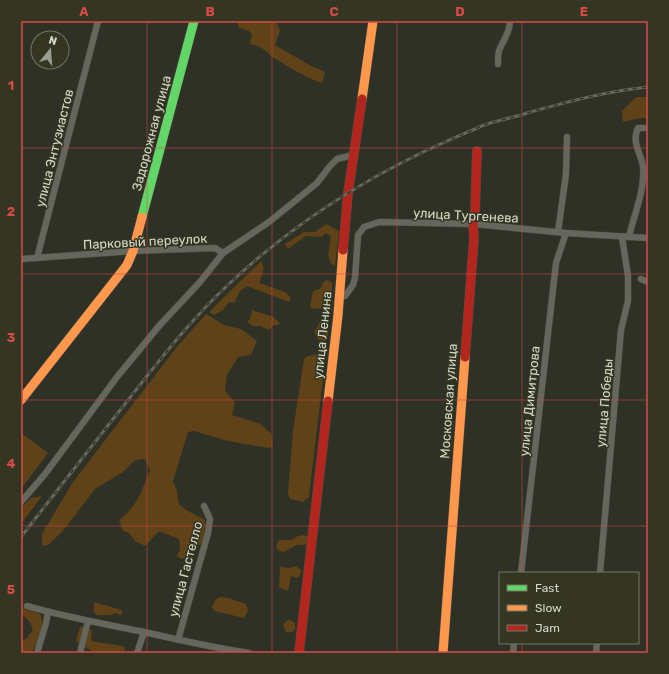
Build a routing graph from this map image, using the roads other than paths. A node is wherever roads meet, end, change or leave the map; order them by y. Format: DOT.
graph roads {
  1 [pos="98,21"];
  2 [pos="194,21"];
  3 [pos="372,21"];
  4 [pos="510,21"];
  5 [pos="498,64"];
  6 [pos="648,128"];
  7 [pos="567,137"];
  8 [pos="477,151"];
  9 [pos="353,155"];
  10 [pos="645,177"];
  11 [pos="473,224"];
  12 [pos="558,232"];
  13 [pos="566,233"];
  14 [pos="622,237"];
  15 [pos="629,237"];
  16 [pos="648,238"];
  17 [pos="133,251"];
  18 [pos="223,253"];
  19 [pos="37,258"];
  20 [pos="21,259"];
  21 [pos="640,279"];
  22 [pos="648,282"];
  23 [pos="339,298"];
  24 [pos="21,400"];
  25 [pos="21,502"];
  26 [pos="204,506"];
  27 [pos="521,572"];
  28 [pos="600,572"];
  29 [pos="27,606"];
  30 [pos="48,612"];
  31 [pos="88,621"];
  32 [pos="144,632"];
  33 [pos="178,640"];
  34 [pos="37,653"];
  35 [pos="80,653"];
  36 [pos="137,653"];
  37 [pos="249,653"];
  38 [pos="299,653"];
  39 [pos="443,653"];
  1 -- 19 [label="street, улица Энтузиастов"];
  2 -- 17 [label="street, Задорожная улица"];
  3 -- 9 [label="street, улица Ленина"];
  4 -- 5 [label="street"];
  6 -- 10 [label="street"];
  7 -- 12 [label="street"];
  8 -- 11 [label="street, Московская улица"];
  9 -- 18 [label="street, Парковый переулок"];
  9 -- 23 [label="street, улица Ленина"];
  10 -- 15 [label="street"];
  11 -- 12 [label="street, улица Тургенева"];
  11 -- 23 [label="street, улица Тургенева"];
  11 -- 39 [label="street, Московская улица"];
  12 -- 13 [label="street, улица Тургенева"];
  13 -- 14 [label="street, улица Тургенева"];
  13 -- 27 [label="street, улица Димитрова"];
  14 -- 15 [label="street, улица Тургенева"];
  14 -- 28 [label="street, улица Победы"];
  15 -- 16 [label="street, улица Тургенева"];
  17 -- 18 [label="street, Парковый переулок"];
  17 -- 19 [label="street, Парковый переулок"];
  17 -- 24 [label="street, Задорожная улица"];
  18 -- 25 [label="street"];
  19 -- 20 [label="street, Парковый переулок"];
  21 -- 22 [label="street"];
  23 -- 38 [label="street, улица Ленина"];
  26 -- 33 [label="street, улица Гастелло"];
  29 -- 30 [label="street"];
  30 -- 31 [label="street"];
  30 -- 34 [label="street"];
  31 -- 32 [label="street"];
  31 -- 35 [label="street"];
  32 -- 33 [label="street"];
  32 -- 36 [label="street"];
  33 -- 37 [label="street"];
}
